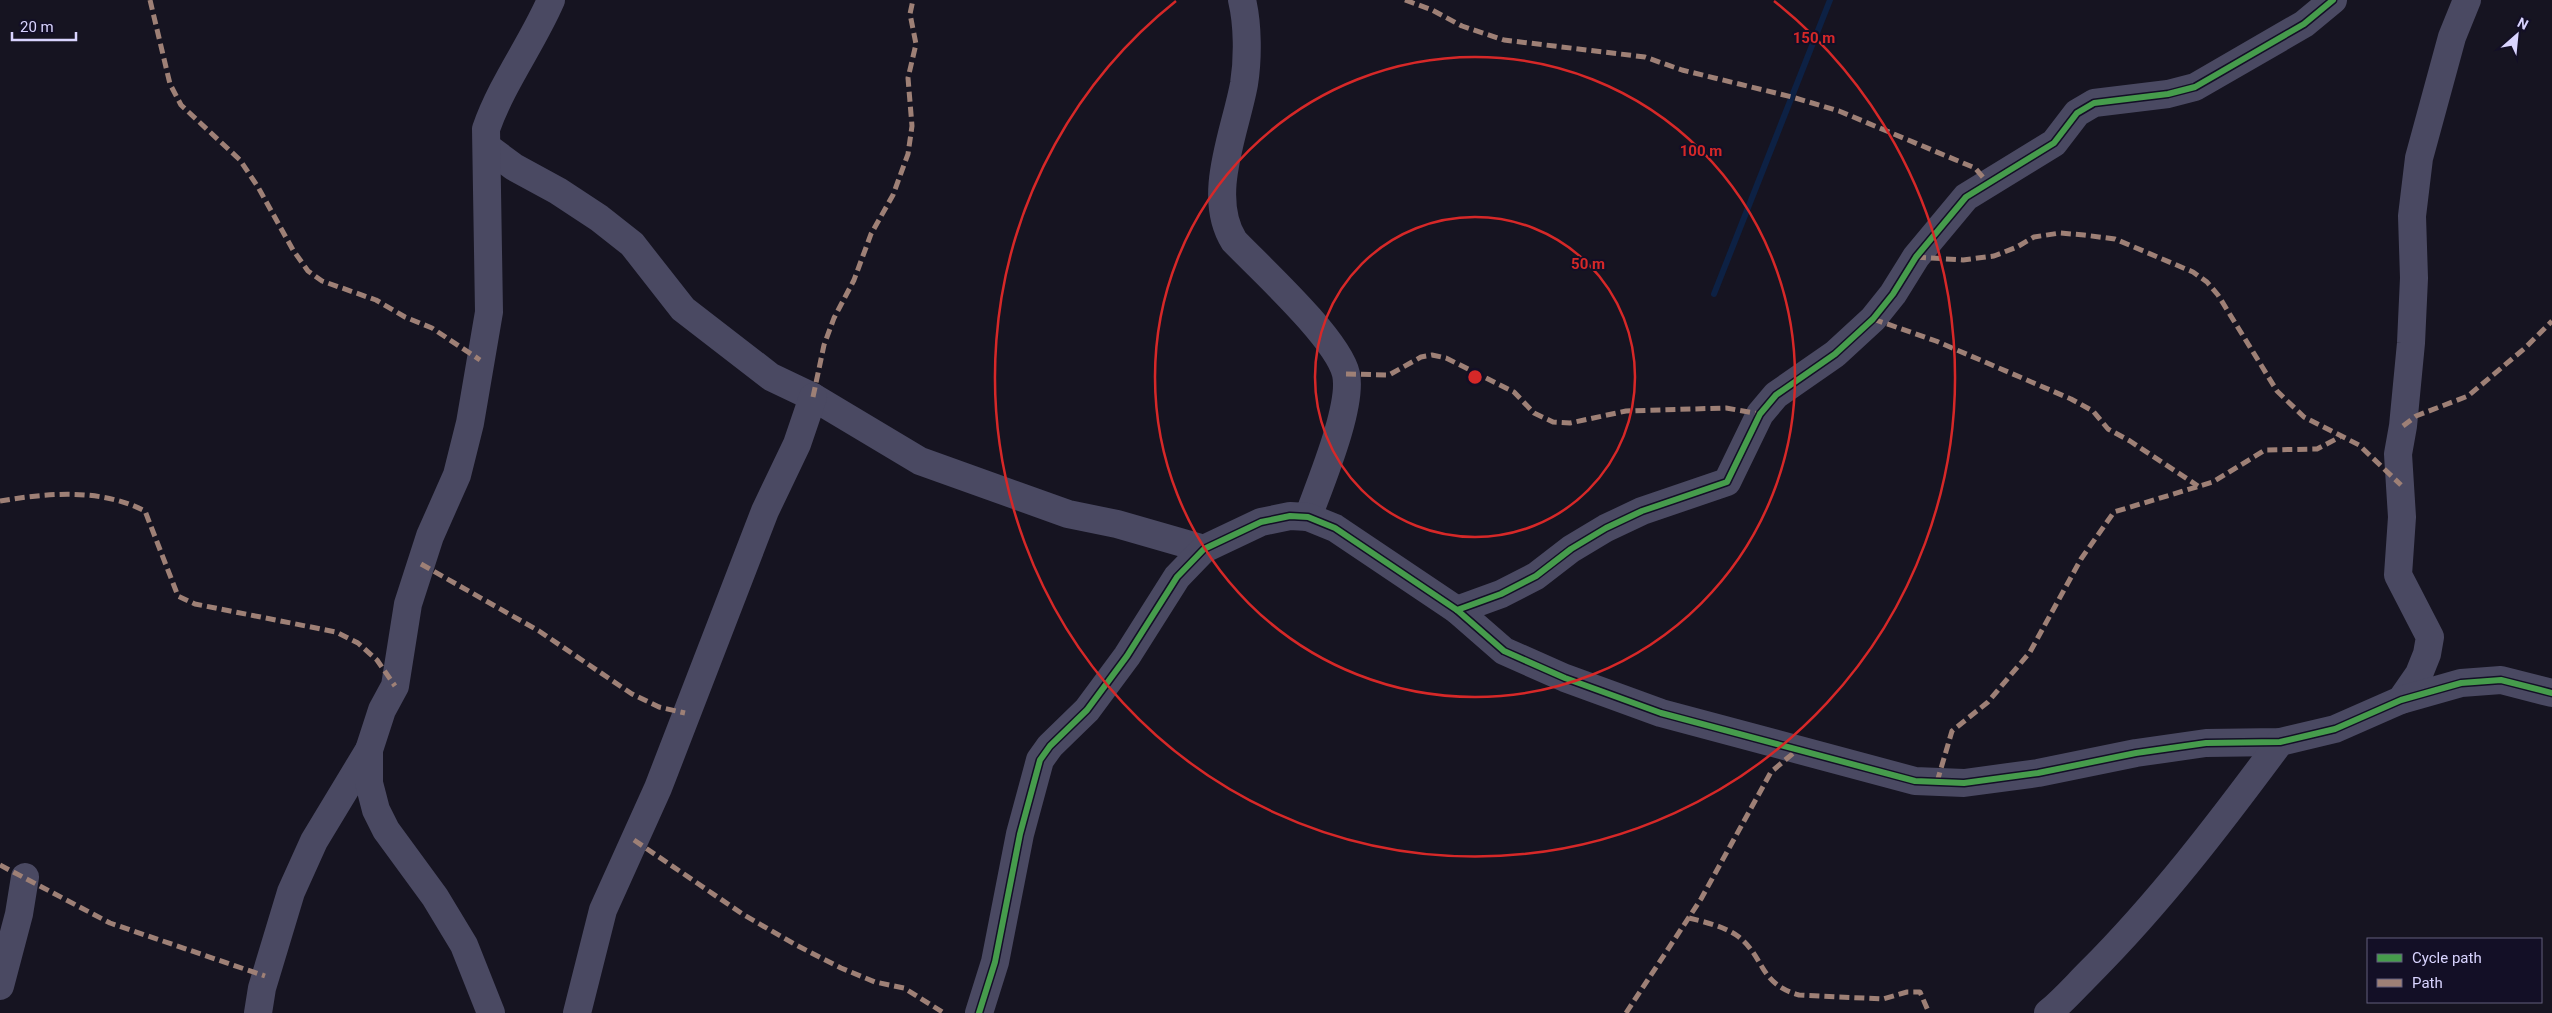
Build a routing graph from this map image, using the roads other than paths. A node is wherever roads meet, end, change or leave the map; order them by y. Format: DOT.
graph roads {
  1 [pos="551,0"];
  2 [pos="1242,0"];
  3 [pos="2333,0"];
  4 [pos="2467,0"];
  5 [pos="487,147"];
  6 [pos="813,398"];
  7 [pos="1308,517"];
  8 [pos="1204,549"];
  9 [pos="1457,610"];
  10 [pos="2552,694"];
  11 [pos="2401,700"];
  12 [pos="2280,742"];
  13 [pos="369,750"];
  14 [pos="25,877"];
  15 [pos="0,986"];
  16 [pos="258,1013"];
  17 [pos="491,1013"];
  18 [pos="577,1013"];
  19 [pos="979,1013"];
  20 [pos="2048,1013"];
  1 -- 5 [label="street"];
  2 -- 7 [label="street"];
  3 -- 9 [label="street"];
  4 -- 11 [label="street"];
  5 -- 6 [label="street"];
  5 -- 13 [label="street"];
  6 -- 8 [label="street"];
  6 -- 18 [label="street"];
  7 -- 8 [label="street"];
  7 -- 9 [label="street"];
  8 -- 19 [label="street"];
  9 -- 12 [label="street"];
  10 -- 11 [label="street"];
  11 -- 12 [label="street"];
  12 -- 20 [label="street"];
  13 -- 16 [label="street"];
  13 -- 17 [label="street"];
  14 -- 15 [label="street"];
}
